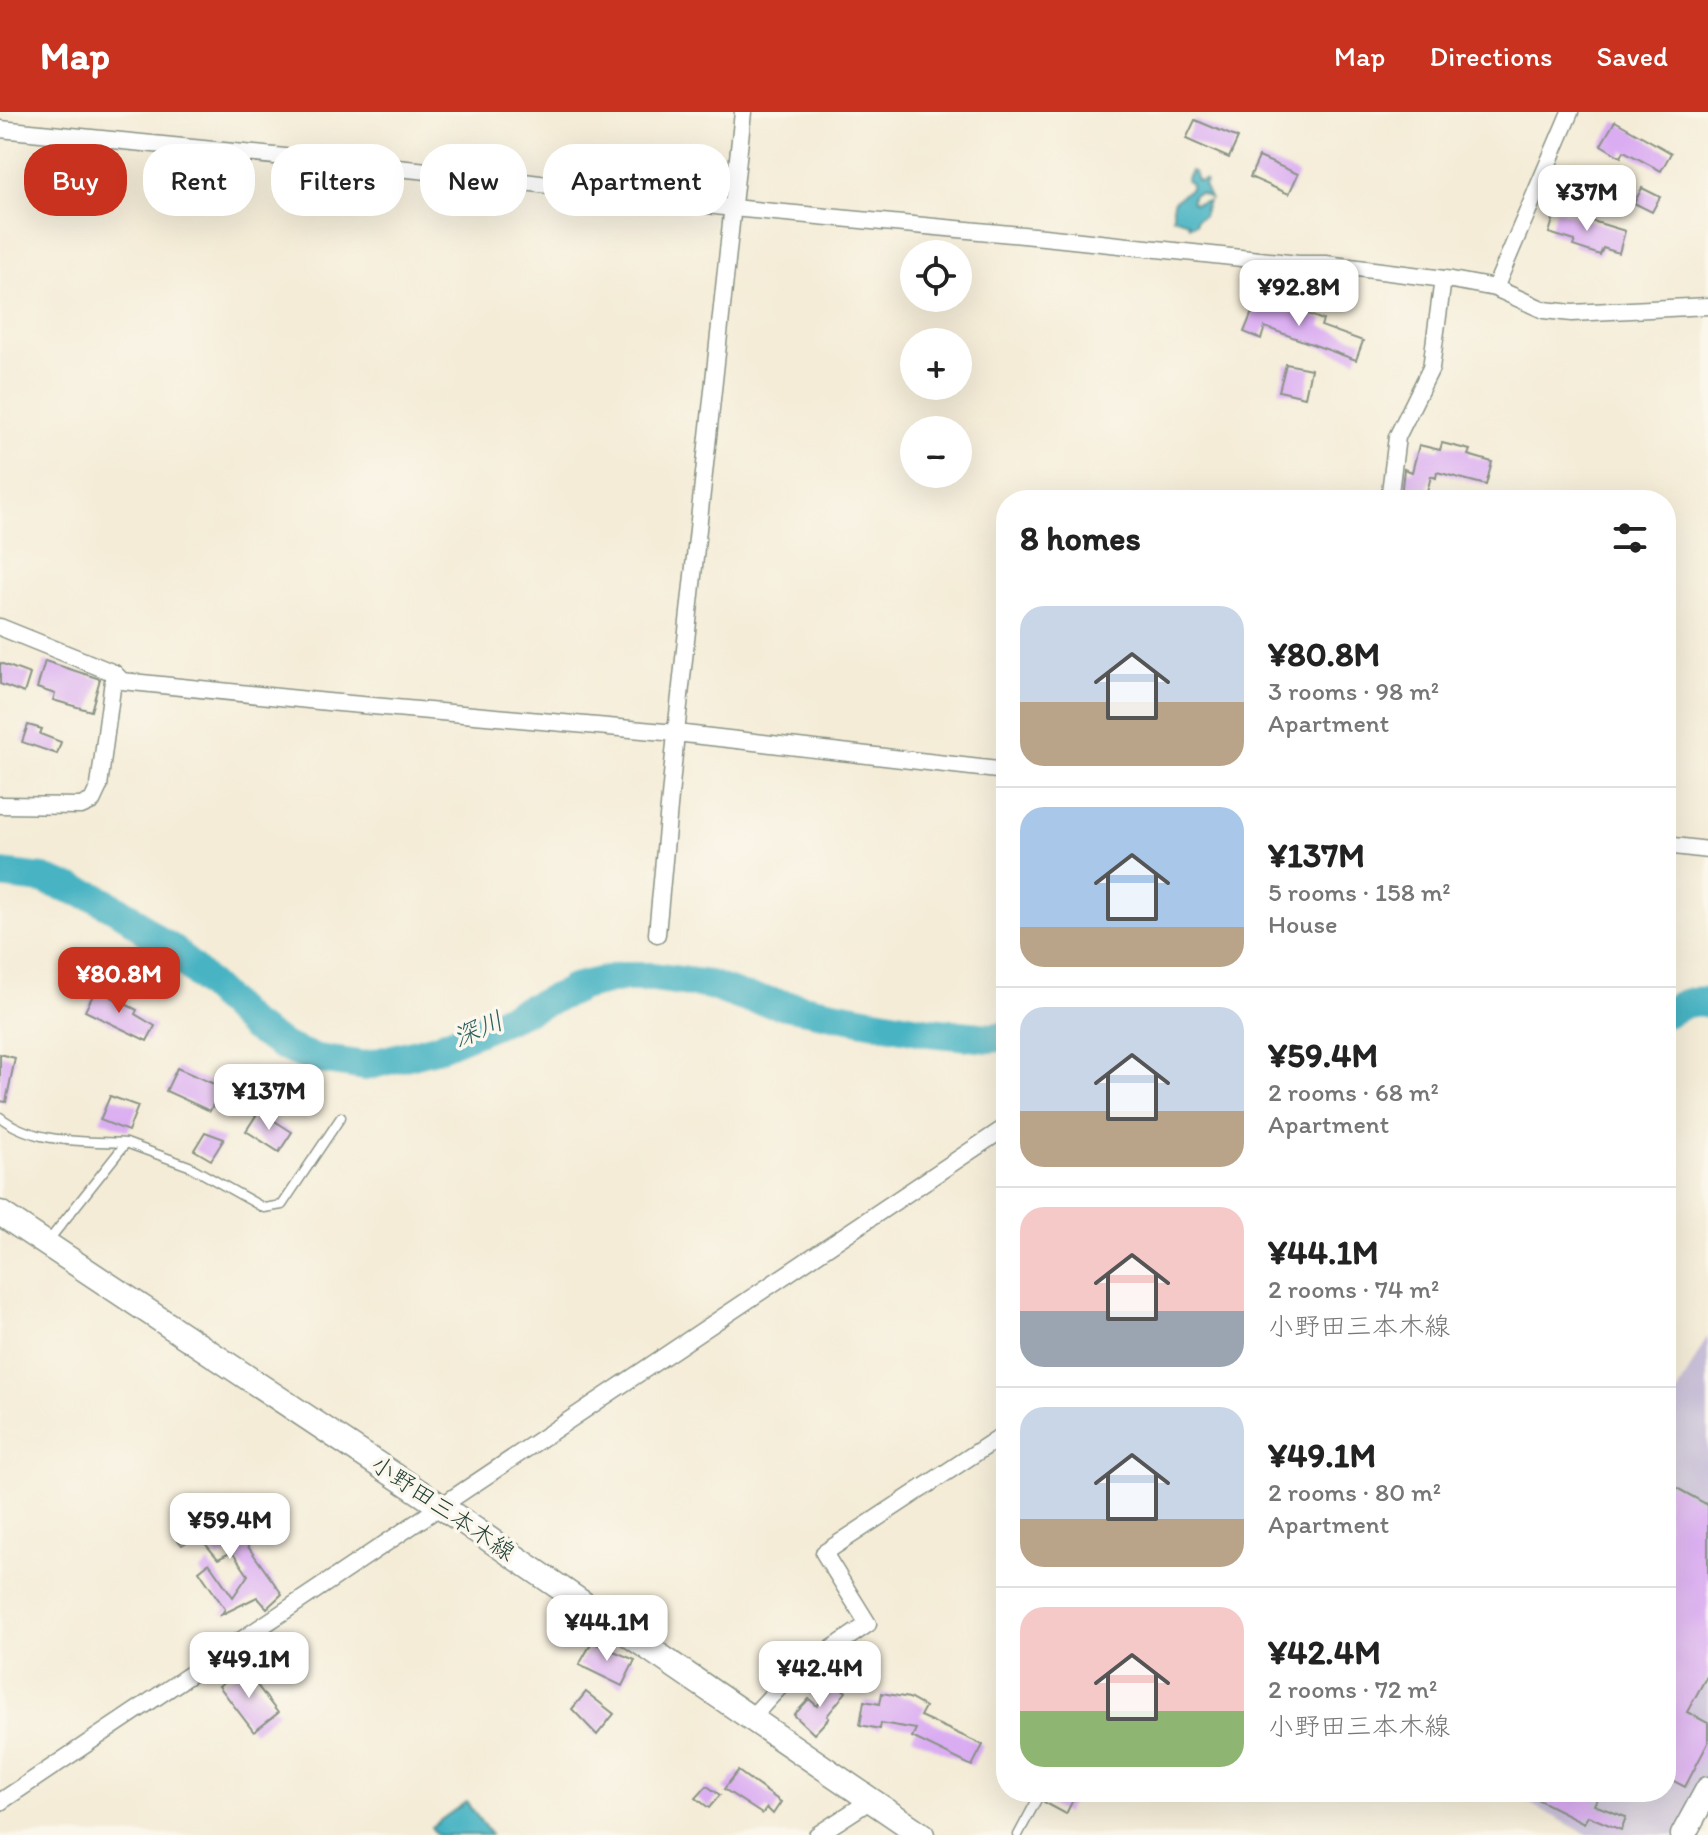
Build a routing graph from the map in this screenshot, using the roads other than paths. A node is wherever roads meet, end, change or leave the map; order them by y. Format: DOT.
graph roads {
  1 [pos="743,112"];
  2 [pos="1570,112"];
  3 [pos="0,129"];
  4 [pos="732,208"];
  5 [pos="1443,279"];
  6 [pos="1495,288"];
  7 [pos="1708,306"];
  8 [pos="1390,490"];
  9 [pos="0,627"];
  10 [pos="114,673"];
  11 [pos="676,733"];
  12 [pos="996,770"];
  13 [pos="0,805"];
  14 [pos="1676,846"];
  15 [pos="1708,850"];
  16 [pos="657,934"];
  17 [pos="0,1117"];
  18 [pos="341,1117"];
  19 [pos="996,1134"];
  20 [pos="126,1143"];
  21 [pos="0,1213"];
  22 [pos="46,1244"];
  23 [pos="996,1440"];
  24 [pos="439,1505"];
  25 [pos="750,1719"];
  26 [pos="1708,1789"];
  27 [pos="871,1800"];
  28 [pos="0,1802"];
  29 [pos="1036,1802"];
  30 [pos="817,1835"];
  31 [pos="922,1835"];
  32 [pos="1018,1835"];
  33 [pos="1683,1835"];
  1 -- 4 [label="street"];
  2 -- 6 [label="street"];
  3 -- 4 [label="street"];
  4 -- 5 [label="street"];
  4 -- 11 [label="street"];
  5 -- 6 [label="street"];
  5 -- 8 [label="street"];
  6 -- 7 [label="street"];
  9 -- 10 [label="street"];
  10 -- 11 [label="street"];
  10 -- 13 [label="street"];
  11 -- 12 [label="street"];
  11 -- 16 [label="street"];
  14 -- 15 [label="street"];
  17 -- 20 [label="lane"];
  18 -- 20 [label="lane"];
  19 -- 24 [label="street"];
  20 -- 22 [label="lane"];
  21 -- 22 [label="main road, 小野田三本木線"];
  22 -- 24 [label="main road, 小野田三本木線"];
  23 -- 25 [label="street"];
  24 -- 25 [label="main road, 小野田三本木線"];
  24 -- 28 [label="street"];
  25 -- 27 [label="main road, 小野田三本木線"];
  26 -- 33 [label="main road"];
  27 -- 30 [label="street"];
  27 -- 31 [label="main road, 小野田三本木線"];
  29 -- 32 [label="lane"];
}
